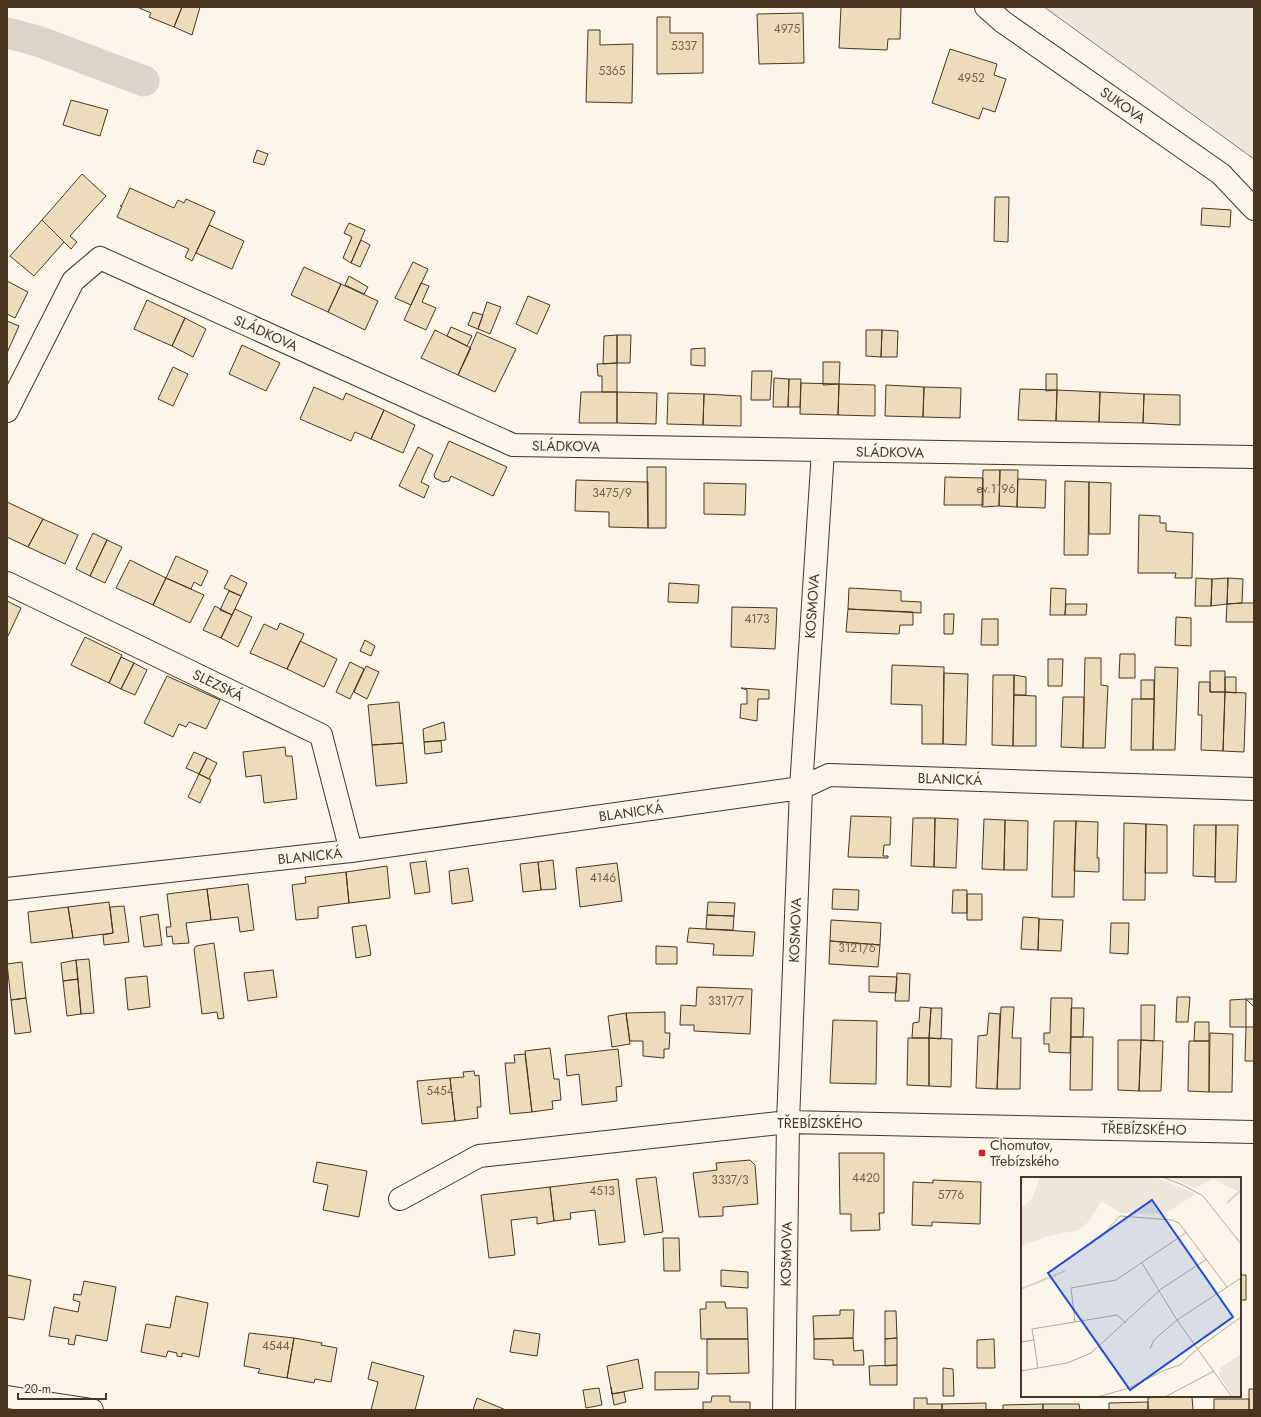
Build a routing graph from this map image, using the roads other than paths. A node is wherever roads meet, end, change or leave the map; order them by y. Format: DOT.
graph roads {
  1 [pos="986,7"];
  2 [pos="1254,210"];
  3 [pos="7,411"];
  4 [pos="823,451"];
  5 [pos="1254,456"];
  6 [pos="7,583"];
  7 [pos="801,788"];
  8 [pos="1254,789"];
  9 [pos="351,851"];
  10 [pos="7,889"];
  11 [pos="788,1122"];
  12 [pos="1254,1132"];
  13 [pos="400,1199"];
  14 [pos="7,1397"];
  15 [pos="92,1410"];
  16 [pos="784,1410"];
  1 -- 2 [label="street, SUKOVA"];
  3 -- 4 [label="street, SLÁDKOVA"];
  4 -- 5 [label="street, SLÁDKOVA"];
  4 -- 7 [label="street, KOSMOVA"];
  6 -- 9 [label="street, SLEZSKÁ"];
  7 -- 8 [label="street, BLANICKÁ"];
  7 -- 9 [label="street, BLANICKÁ"];
  7 -- 11 [label="street, KOSMOVA"];
  9 -- 10 [label="street, BLANICKÁ"];
  11 -- 12 [label="street, TŘEBÍZSKÉHO"];
  11 -- 13 [label="street, TŘEBÍZSKÉHO"];
  11 -- 16 [label="street, KOSMOVA"];
  14 -- 15 [label="street"];
}
